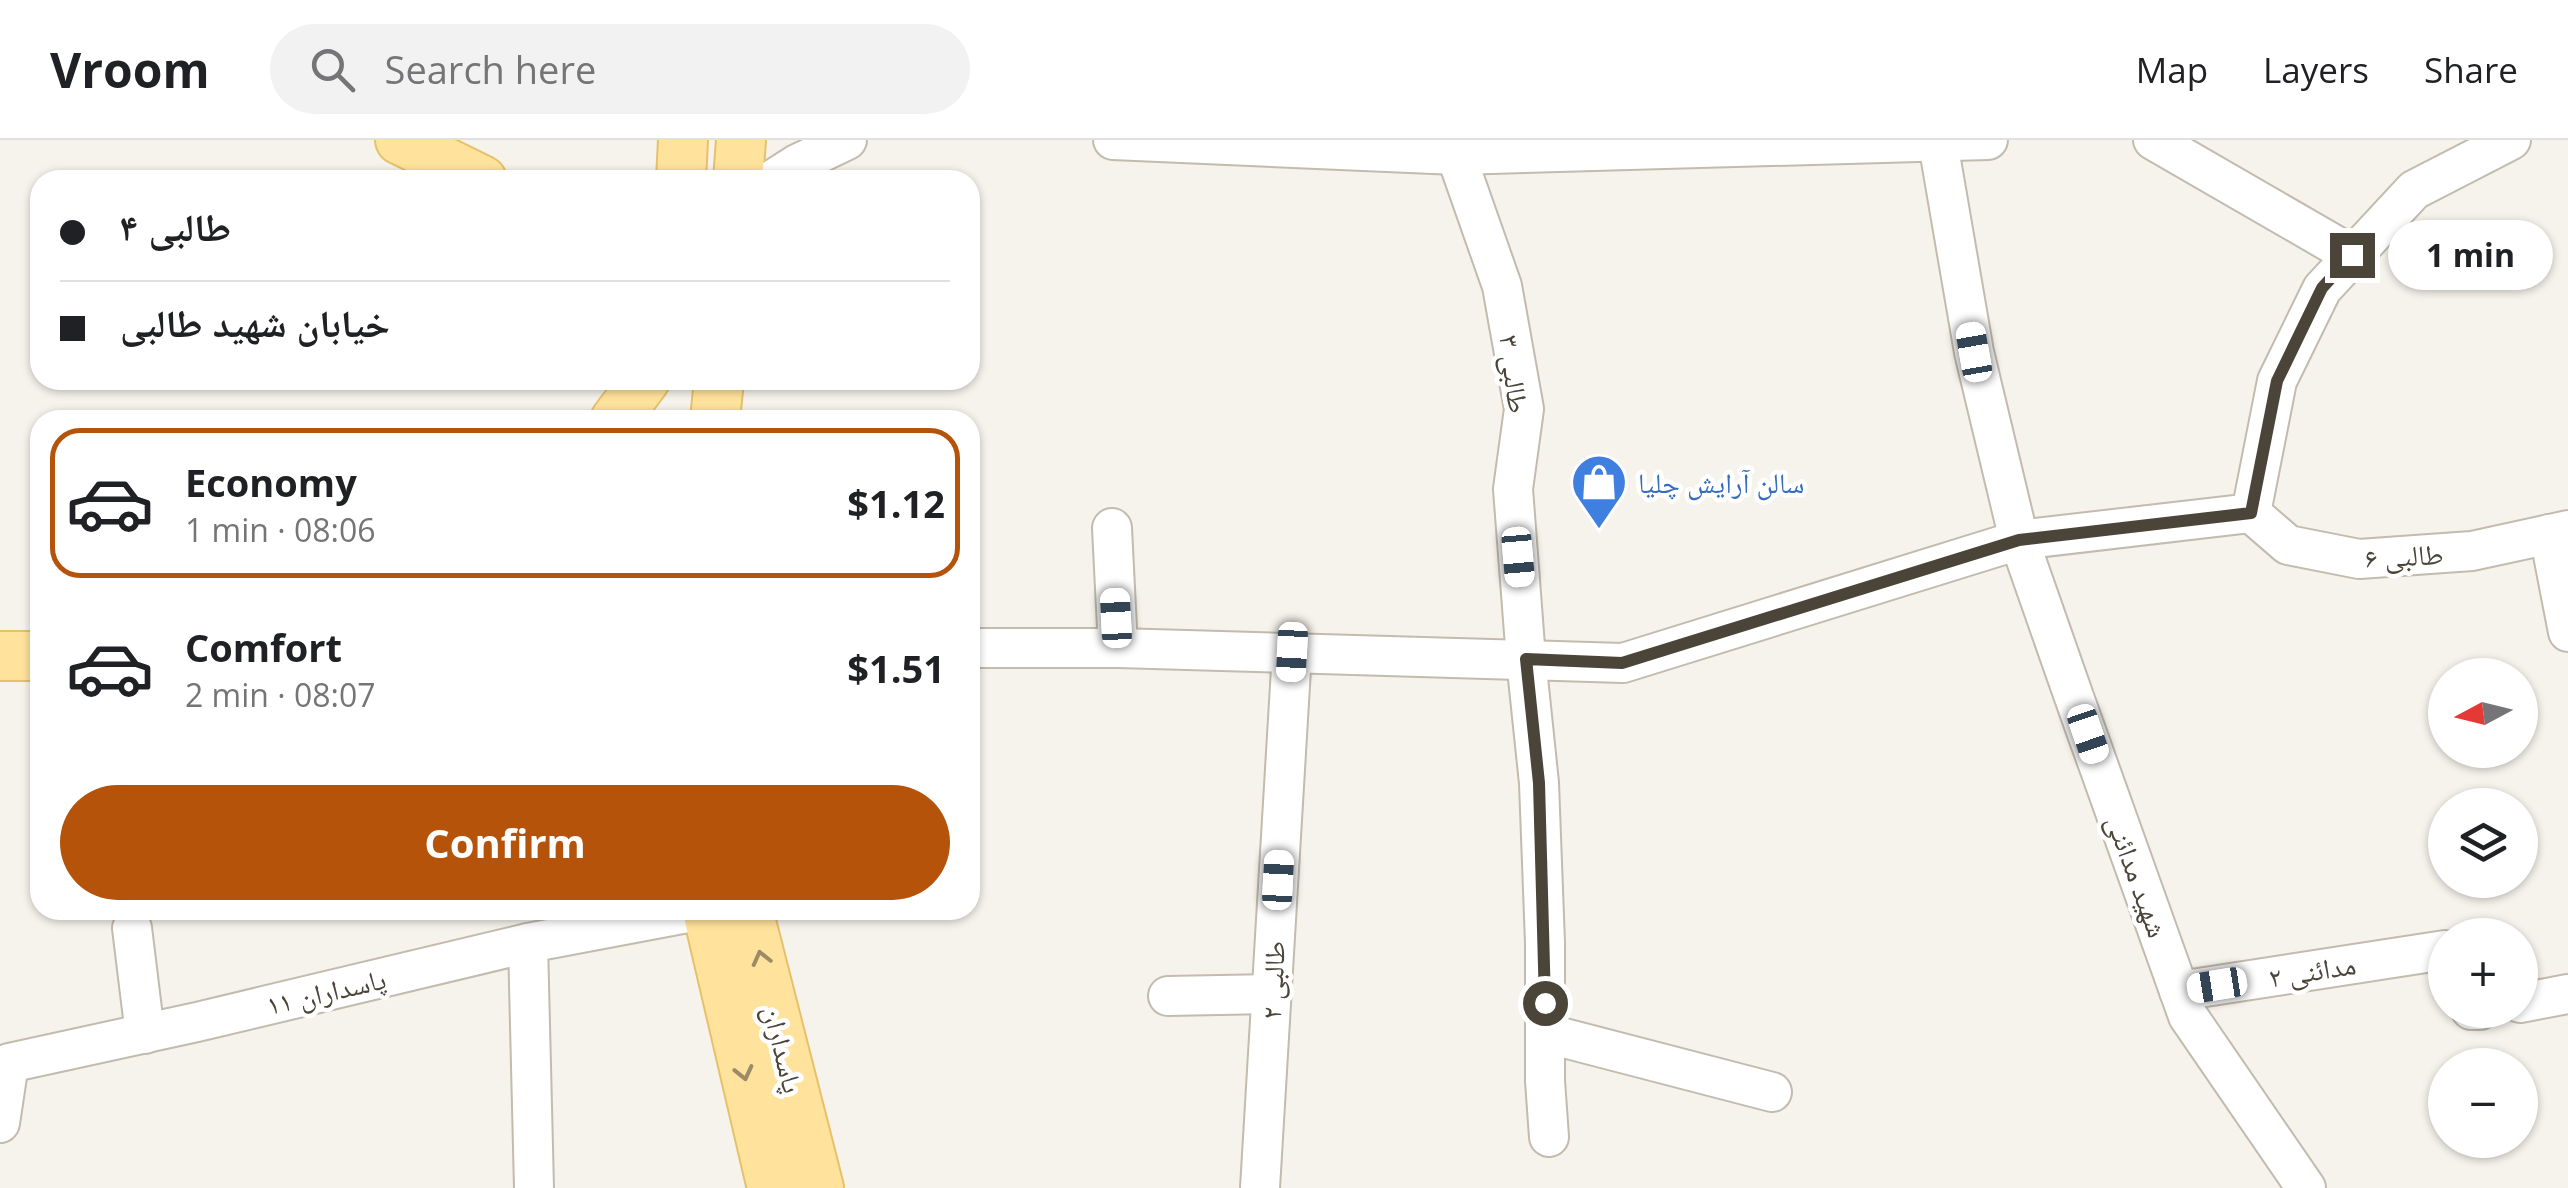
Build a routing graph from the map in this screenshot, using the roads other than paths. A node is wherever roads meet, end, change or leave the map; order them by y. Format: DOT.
graph roads {
  1 [pos="400,140"];
  2 [pos="848,140"];
  3 [pos="1113,140"];
  4 [pos="1988,140"];
  5 [pos="2153,140"];
  6 [pos="2512,140"];
  7 [pos="1938,143"];
  8 [pos="1456,155"];
  9 [pos="748,164"];
  10 [pos="462,170"];
  11 [pos="2352,255"];
  12 [pos="639,390"];
  13 [pos="624,410"];
  14 [pos="2251,513"];
  15 [pos="1112,528"];
  16 [pos="2558,532"];
  17 [pos="2019,540"];
  18 [pos="0,622"];
  19 [pos="30,622"];
  20 [pos="2568,632"];
  21 [pos="980,648"];
  22 [pos="1118,648"];
  23 [pos="1292,652"];
  24 [pos="0,656"];
  25 [pos="30,656"];
  26 [pos="1526,659"];
  27 [pos="651,920"];
  28 [pos="707,920"];
  29 [pos="751,920"];
  30 [pos="132,928"];
  31 [pos="528,943"];
  32 [pos="2428,953"];
  33 [pos="2179,991"];
  34 [pos="1272,994"];
  35 [pos="2568,994"];
  36 [pos="1168,996"];
  37 [pos="2538,1000"];
  38 [pos="1545,1032"];
  39 [pos="145,1034"];
  40 [pos="1772,1092"];
  41 [pos="0,1123"];
  42 [pos="1549,1136"];
  43 [pos="534,1188"];
  44 [pos="772,1188"];
  45 [pos="819,1188"];
  46 [pos="1260,1188"];
  47 [pos="2306,1188"];
  1 -- 10 [label="main road"];
  2 -- 9 [label="street"];
  3 -- 8 [label="street"];
  4 -- 7 [label="street"];
  5 -- 11 [label="street"];
  6 -- 11 [label="street"];
  7 -- 8 [label="street"];
  7 -- 17 [label="street, شهید مدائنی"];
  8 -- 26 [label="street, طالبی ۳"];
  11 -- 14 [label="street"];
  12 -- 13 [label="main road"];
  14 -- 16 [label="street, طالبی ۶"];
  14 -- 17 [label="street"];
  15 -- 22 [label="street"];
  16 -- 20 [label="street"];
  17 -- 26 [label="street"];
  17 -- 33 [label="street, شهید مدائنی"];
  18 -- 19 [label="main road"];
  21 -- 22 [label="street"];
  22 -- 23 [label="street"];
  23 -- 26 [label="street"];
  23 -- 34 [label="street, طالبی ۲"];
  24 -- 25 [label="main road"];
  26 -- 38 [label="street, طالبی ۳"];
  27 -- 31 [label="street, پاسداران ۱۱"];
  28 -- 44 [label="main road, پاسداران, one-way"];
  45 -- 29 [label="main road, پاسداران, one-way"];
  30 -- 39 [label="street"];
  31 -- 39 [label="street, پاسداران ۱۱"];
  31 -- 43 [label="street"];
  32 -- 33 [label="street, مدائنی ۲"];
  33 -- 47 [label="street, شهید مدائنی"];
  34 -- 36 [label="street"];
  34 -- 46 [label="street, طالبی ۲"];
  35 -- 37 [label="street"];
  38 -- 40 [label="street"];
  38 -- 42 [label="street, طالبی ۳"];
  39 -- 41 [label="street, پاسداران ۱۱"];
}
